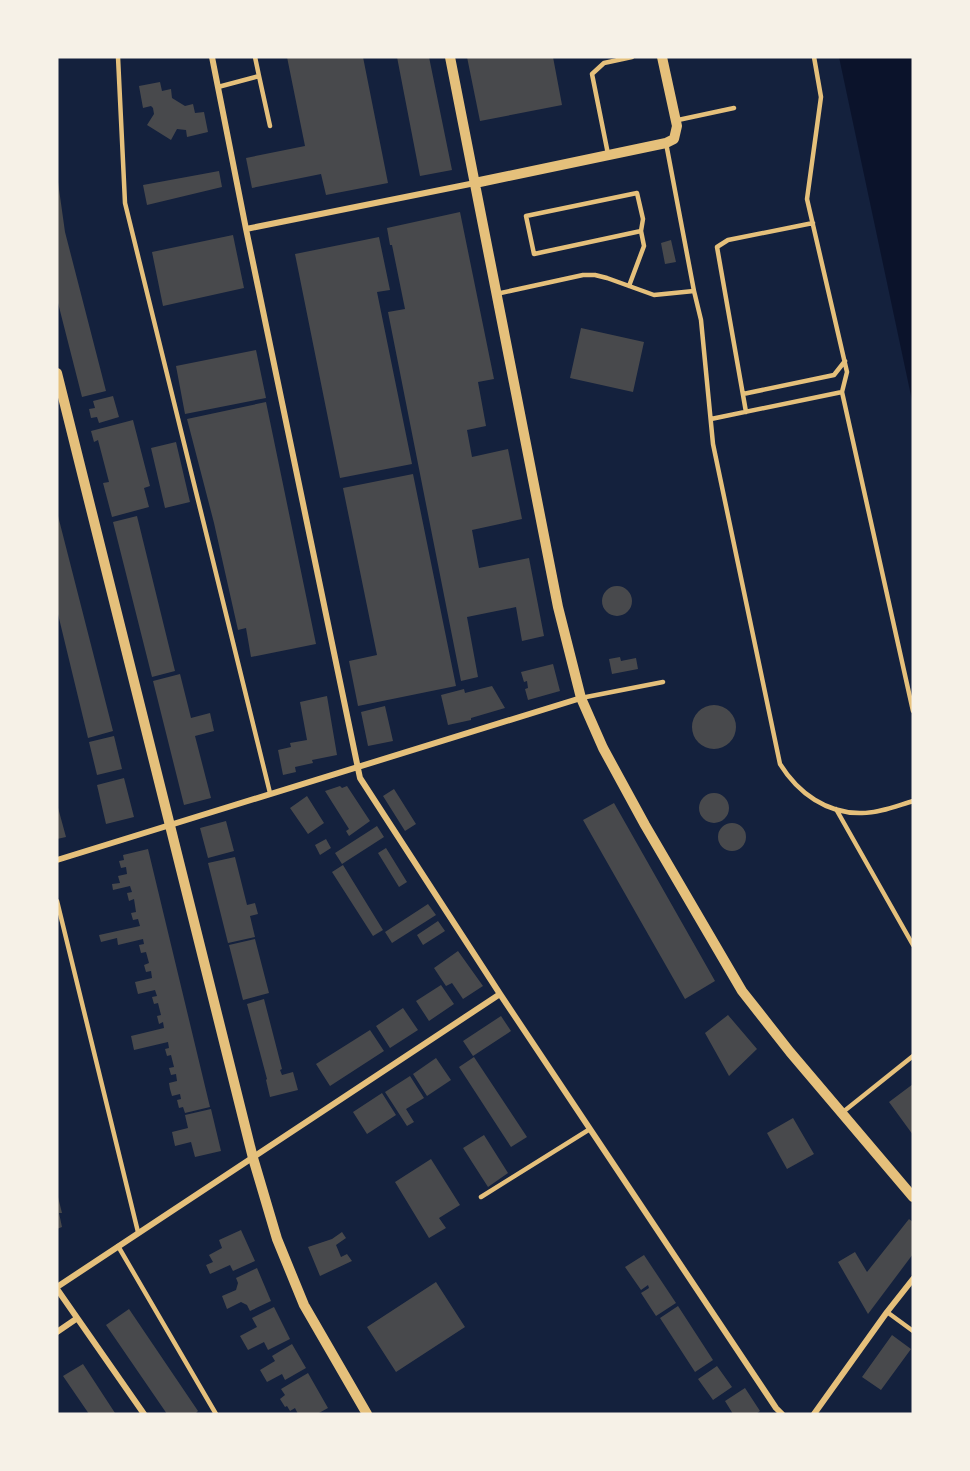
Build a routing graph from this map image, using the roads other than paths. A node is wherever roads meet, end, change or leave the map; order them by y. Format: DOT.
graph roads {
  1 [pos="118,57"];
  2 [pos="212,57"];
  3 [pos="255,57"];
  4 [pos="450,57"];
  5 [pos="632,57"];
  6 [pos="662,57"];
  7 [pos="814,57"];
  8 [pos="259,76"];
  9 [pos="218,87"];
  10 [pos="734,108"];
  11 [pos="676,121"];
  12 [pos="270,126"];
  13 [pos="666,143"];
  14 [pos="609,156"];
  15 [pos="475,183"];
  16 [pos="813,223"];
  17 [pos="246,229"];
  18 [pos="641,231"];
  19 [pos="629,286"];
  20 [pos="694,291"];
  21 [pos="496,294"];
  22 [pos="845,361"];
  23 [pos="57,373"];
  24 [pos="842,392"];
  25 [pos="743,394"];
  26 [pos="747,412"];
  27 [pos="711,419"];
  28 [pos="663,682"];
  29 [pos="580,698"];
  30 [pos="913,711"];
  31 [pos="357,767"];
  32 [pos="270,793"];
  33 [pos="913,801"];
  34 [pos="836,809"];
  35 [pos="170,824"];
  36 [pos="57,860"];
  37 [pos="57,901"];
  38 [pos="913,945"];
  39 [pos="500,994"];
  40 [pos="913,1056"];
  41 [pos="843,1112"];
  42 [pos="590,1129"];
  43 [pos="253,1158"];
  44 [pos="481,1197"];
  45 [pos="913,1197"];
  46 [pos="138,1232"];
  47 [pos="118,1246"];
  48 [pos="913,1279"];
  49 [pos="57,1288"];
  50 [pos="887,1312"];
  51 [pos="76,1319"];
  52 [pos="913,1331"];
  53 [pos="57,1332"];
  54 [pos="144,1414"];
  55 [pos="216,1414"];
  56 [pos="367,1414"];
  57 [pos="782,1414"];
  58 [pos="814,1414"];
  1 -- 32 [label="lane"];
  2 -- 9 [label="street"];
  3 -- 8 [label="lane"];
  4 -- 15 [label="street"];
  5 -- 14 [label="lane"];
  6 -- 11 [label="street"];
  7 -- 16 [label="lane"];
  8 -- 9 [label="lane"];
  8 -- 12 [label="lane"];
  9 -- 17 [label="street"];
  10 -- 11 [label="lane"];
  11 -- 13 [label="street"];
  13 -- 14 [label="street"];
  13 -- 20 [label="lane"];
  14 -- 15 [label="street"];
  15 -- 17 [label="street"];
  15 -- 21 [label="street"];
  16 -- 22 [label="lane"];
  16 -- 25 [label="lane"];
  17 -- 31 [label="street"];
  18 -- 18 [label="lane"];
  18 -- 19 [label="lane"];
  19 -- 20 [label="lane"];
  19 -- 21 [label="lane"];
  20 -- 27 [label="lane"];
  21 -- 29 [label="street"];
  22 -- 24 [label="lane"];
  22 -- 25 [label="lane"];
  23 -- 35 [label="street"];
  24 -- 26 [label="lane"];
  24 -- 30 [label="lane"];
  25 -- 26 [label="lane"];
  26 -- 27 [label="lane"];
  27 -- 34 [label="lane"];
  28 -- 29 [label="lane"];
  29 -- 31 [label="street"];
  29 -- 41 [label="street"];
  31 -- 32 [label="street"];
  31 -- 39 [label="street"];
  32 -- 35 [label="street"];
  33 -- 34 [label="lane"];
  34 -- 38 [label="lane"];
  35 -- 36 [label="street"];
  35 -- 43 [label="street"];
  37 -- 46 [label="lane"];
  39 -- 42 [label="street"];
  39 -- 43 [label="street"];
  40 -- 41 [label="lane"];
  41 -- 45 [label="street"];
  42 -- 44 [label="lane"];
  42 -- 57 [label="street"];
  43 -- 46 [label="street"];
  43 -- 56 [label="street"];
  46 -- 47 [label="street"];
  47 -- 49 [label="street"];
  47 -- 55 [label="lane"];
  48 -- 50 [label="street"];
  49 -- 51 [label="street"];
  50 -- 52 [label="lane"];
  50 -- 58 [label="street"];
  51 -- 53 [label="street"];
  51 -- 54 [label="street"];
}
